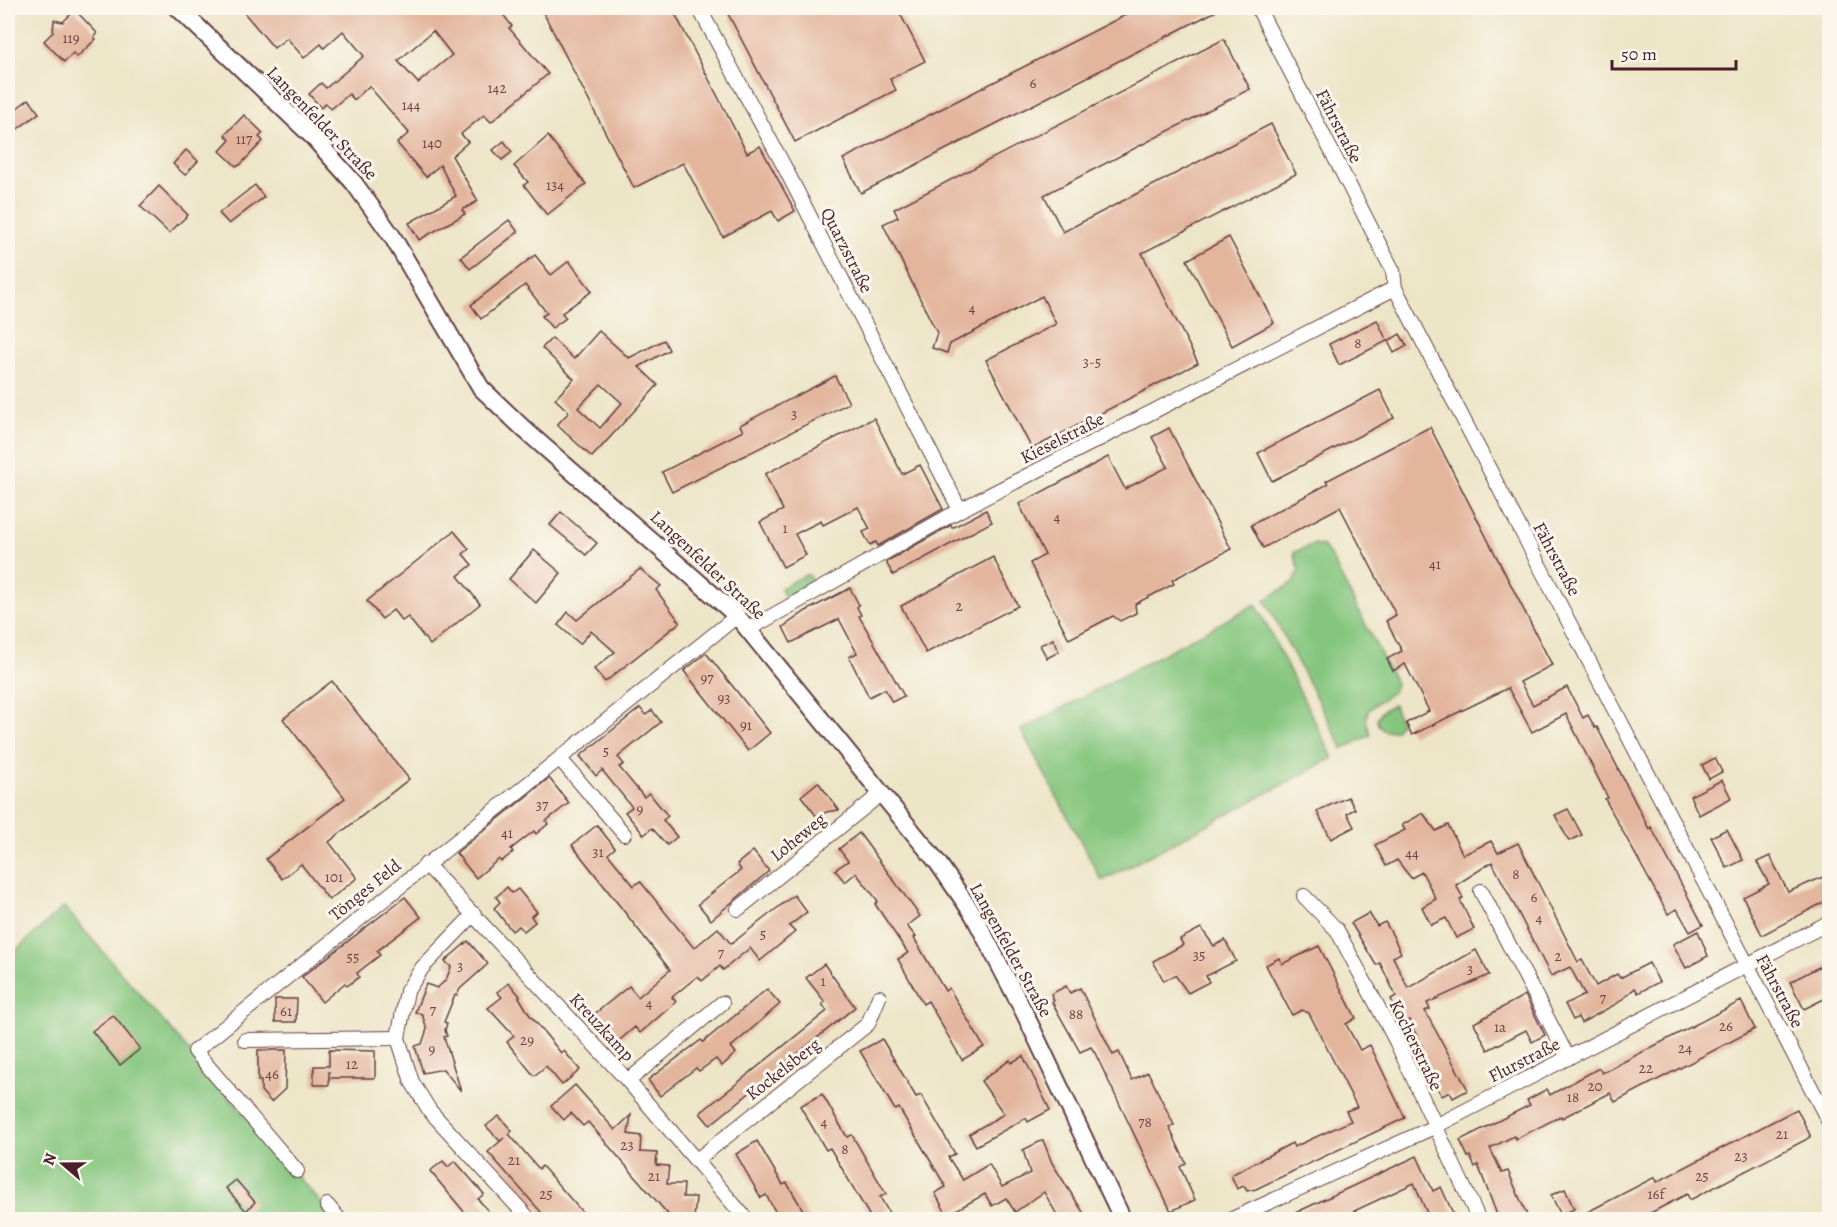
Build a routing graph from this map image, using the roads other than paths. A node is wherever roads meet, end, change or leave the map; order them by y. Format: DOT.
graph roads {
  1 [pos="178,8"];
  2 [pos="699,8"];
  3 [pos="1258,8"];
  4 [pos="1395,288"];
  5 [pos="960,510"];
  6 [pos="737,616"];
  7 [pos="749,628"];
  8 [pos="560,759"];
  9 [pos="882,793"];
  10 [pos="624,834"];
  11 [pos="426,864"];
  12 [pos="1481,891"];
  13 [pos="1304,896"];
  14 [pos="738,909"];
  15 [pos="474,914"];
  16 [pos="1830,922"];
  17 [pos="1746,966"];
  18 [pos="879,997"];
  19 [pos="722,1003"];
  20 [pos="398,1038"];
  21 [pos="245,1040"];
  22 [pos="1568,1058"];
  23 [pos="628,1081"];
  24 [pos="1830,1124"];
  25 [pos="1434,1127"];
  26 [pos="698,1159"];
  27 [pos="297,1171"];
  28 [pos="327,1205"];
  29 [pos="340,1220"];
  30 [pos="530,1220"];
  31 [pos="747,1220"];
  32 [pos="1123,1220"];
  33 [pos="1230,1220"];
  34 [pos="1479,1220"];
  1 -- 6 [label="street, Langenfelder Straße"];
  2 -- 5 [label="street, Quarzstraße"];
  3 -- 4 [label="street, Fährstraße"];
  4 -- 5 [label="street, Kieselstraße"];
  4 -- 17 [label="street, Fährstraße"];
  5 -- 7 [label="street, Kieselstraße"];
  6 -- 7 [label="street, Langenfelder Straße"];
  6 -- 8 [label="street, Tönges Feld"];
  7 -- 9 [label="street, Langenfelder Straße"];
  8 -- 10 [label="street"];
  8 -- 11 [label="street, Tönges Feld"];
  9 -- 14 [label="street, Loheweg"];
  9 -- 32 [label="street, Langenfelder Straße"];
  11 -- 15 [label="street, Kreuzkamp"];
  11 -- 27 [label="street, Tönges Feld"];
  12 -- 22 [label="street"];
  13 -- 25 [label="street, Kocherstraße"];
  15 -- 20 [label="street"];
  15 -- 23 [label="street, Kreuzkamp"];
  16 -- 17 [label="street, Flurstraße"];
  17 -- 22 [label="street, Flurstraße"];
  17 -- 24 [label="street, Fährstraße"];
  18 -- 26 [label="street, Kockelsberg"];
  19 -- 23 [label="street"];
  20 -- 21 [label="street"];
  20 -- 30 [label="street"];
  22 -- 25 [label="street, Flurstraße"];
  23 -- 26 [label="street, Kreuzkamp"];
  25 -- 33 [label="street, Flurstraße"];
  25 -- 34 [label="street, Kocherstraße"];
  26 -- 31 [label="street, Kreuzkamp"];
  28 -- 29 [label="street"];
}
